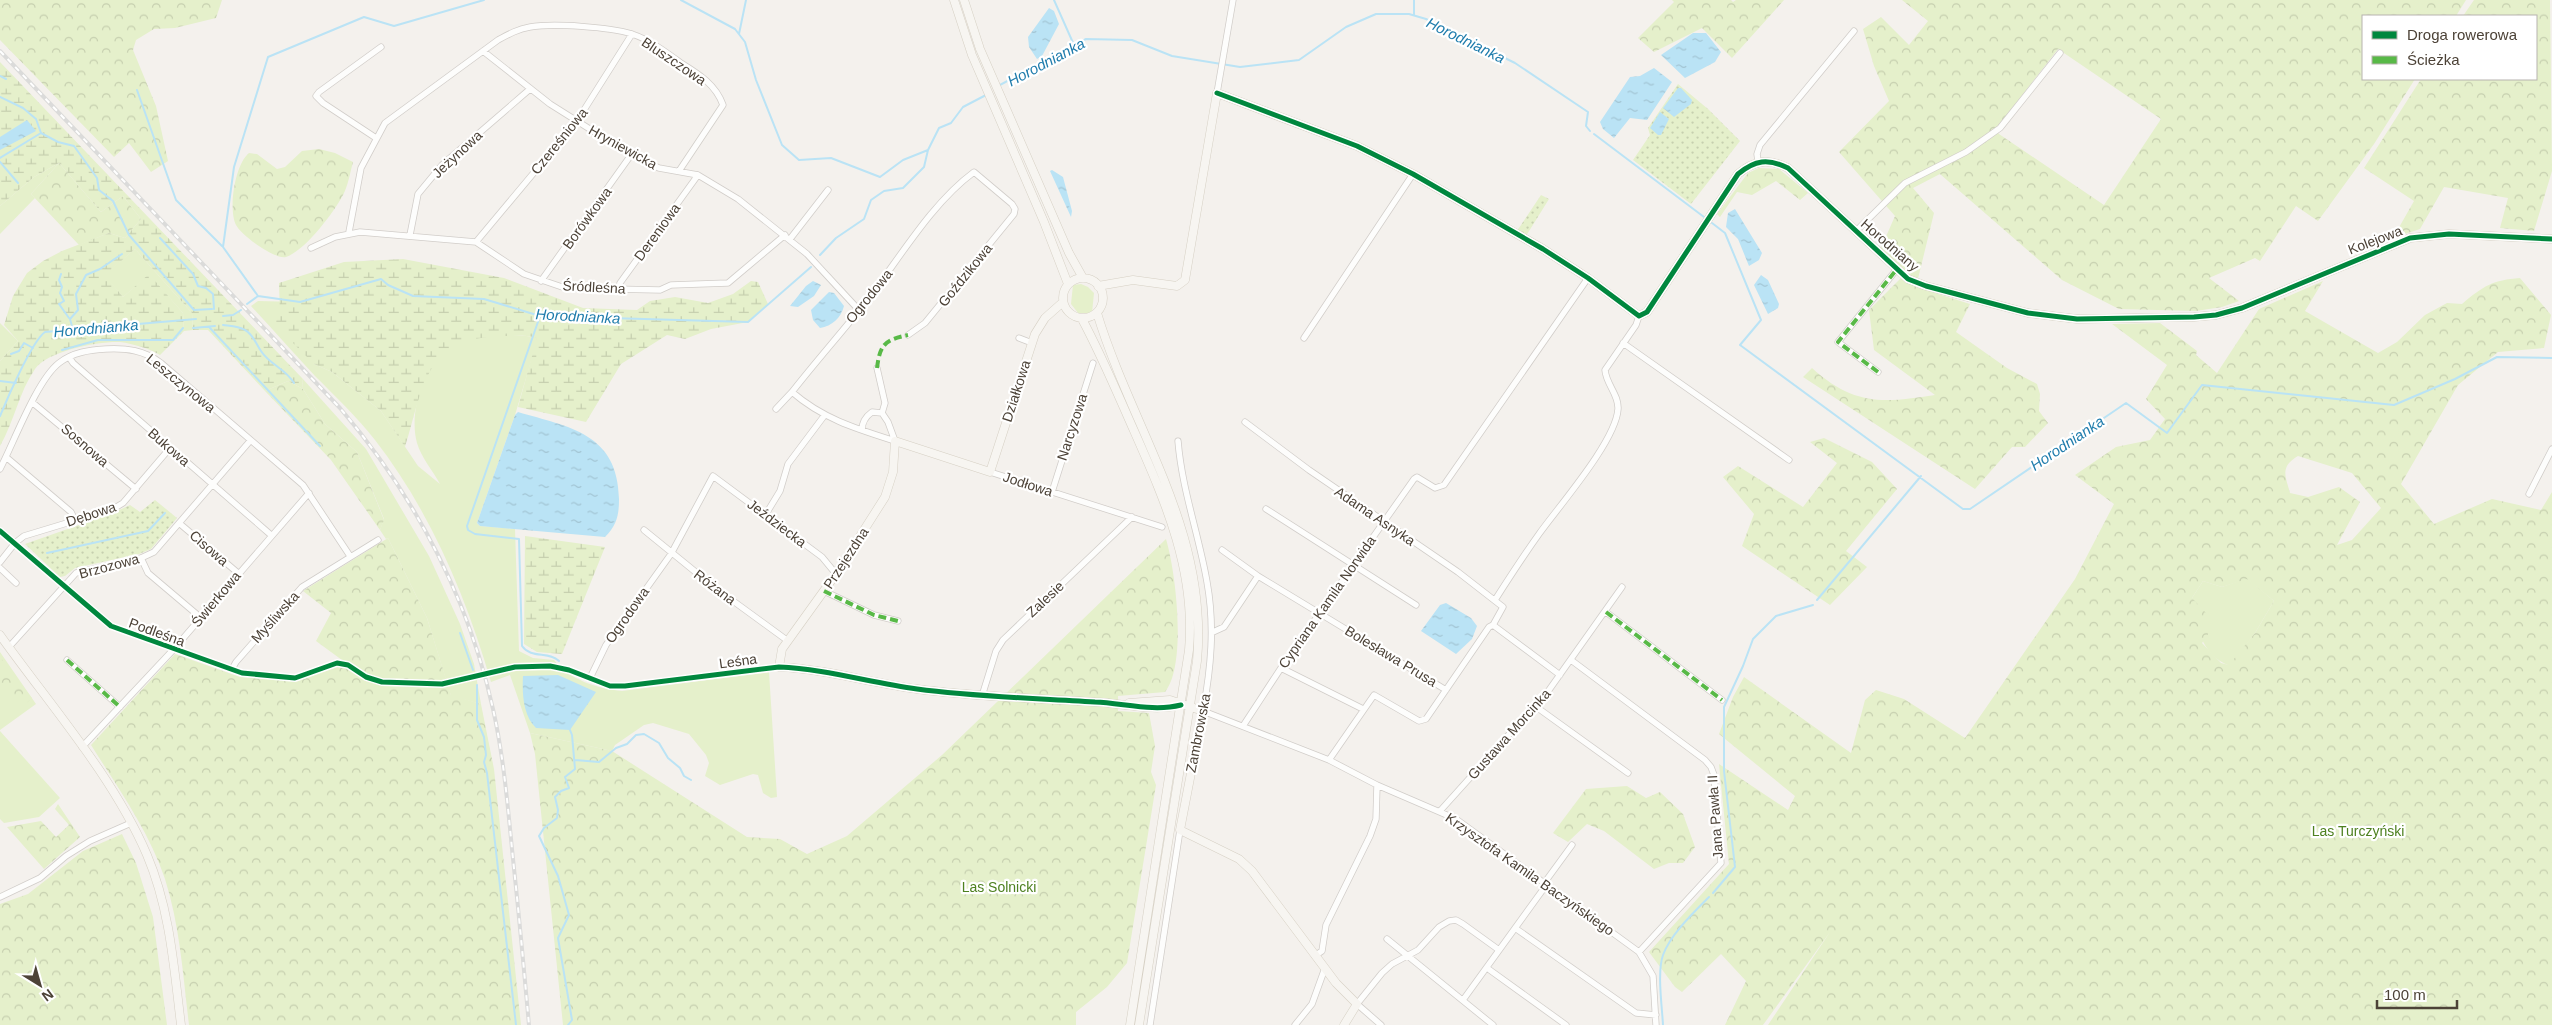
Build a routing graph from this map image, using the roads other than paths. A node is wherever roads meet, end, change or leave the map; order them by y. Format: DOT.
graph roads {
  1 [pos="954,0"];
  2 [pos="964,0"];
  3 [pos="1233,0"];
  4 [pos="1854,31"];
  5 [pos="632,34"];
  6 [pos="382,47"];
  7 [pos="483,51"];
  8 [pos="2060,53"];
  9 [pos="530,89"];
  10 [pos="1217,93"];
  11 [pos="577,121"];
  12 [pos="376,138"];
  13 [pos="631,155"];
  14 [pos="1758,161"];
  15 [pos="679,171"];
  16 [pos="1413,174"];
  17 [pos="698,176"];
  18 [pos="828,190"];
  19 [pos="1015,209"];
  20 [pos="1856,231"];
  21 [pos="349,232"];
  22 [pos="410,236"];
  23 [pos="788,237"];
  24 [pos="2552,239"];
  25 [pos="476,242"];
  26 [pos="310,248"];
  27 [pos="1897,269"];
  28 [pos="1083,278"];
  29 [pos="1588,278"];
  30 [pos="542,281"];
  31 [pos="1122,282"];
  32 [pos="1068,284"];
  33 [pos="1098,286"];
  34 [pos="619,289"];
  35 [pos="2273,295"];
  36 [pos="1103,296"];
  37 [pos="1063,302"];
  38 [pos="858,309"];
  39 [pos="1067,311"];
  40 [pos="1097,313"];
  41 [pos="1050,314"];
  42 [pos="1643,314"];
  43 [pos="1082,319"];
  44 [pos="908,334"];
  45 [pos="1019,338"];
  46 [pos="1304,338"];
  47 [pos="1032,343"];
  48 [pos="1623,343"];
  49 [pos="69,357"];
  50 [pos="1093,363"];
  51 [pos="877,368"];
  52 [pos="1878,372"];
  53 [pos="792,392"];
  54 [pos="33,403"];
  55 [pos="776,409"];
  56 [pos="882,414"];
  57 [pos="824,416"];
  58 [pos="1245,422"];
  59 [pos="862,430"];
  60 [pos="250,441"];
  61 [pos="894,441"];
  62 [pos="1178,441"];
  63 [pos="170,448"];
  64 [pos="2552,449"];
  65 [pos="6,457"];
  66 [pos="1789,460"];
  67 [pos="0,470"];
  68 [pos="990,472"];
  69 [pos="713,476"];
  70 [pos="212,485"];
  71 [pos="136,489"];
  72 [pos="1052,492"];
  73 [pos="309,493"];
  74 [pos="2529,494"];
  75 [pos="1266,509"];
  76 [pos="766,514"];
  77 [pos="1132,518"];
  78 [pos="75,520"];
  79 [pos="179,522"];
  80 [pos="1384,522"];
  81 [pos="1162,528"];
  82 [pos="1178,529"];
  83 [pos="0,530"];
  84 [pos="644,530"];
  85 [pos="271,535"];
  86 [pos="378,540"];
  87 [pos="15,543"];
  88 [pos="1222,550"];
  89 [pos="671,554"];
  90 [pos="350,556"];
  91 [pos="141,558"];
  92 [pos="0,562"];
  93 [pos="1354,564"];
  94 [pos="0,568"];
  95 [pos="238,573"];
  96 [pos="836,574"];
  97 [pos="1258,576"];
  98 [pos="16,582"];
  99 [pos="64,586"];
  100 [pos="1622,587"];
  101 [pos="824,591"];
  102 [pos="1494,600"];
  103 [pos="1416,605"];
  104 [pos="1606,612"];
  105 [pos="1319,613"];
  106 [pos="200,617"];
  107 [pos="898,621"];
  108 [pos="1493,625"];
  109 [pos="1212,632"];
  110 [pos="0,635"];
  111 [pos="788,641"];
  112 [pos="9,647"];
  113 [pos="173,650"];
  114 [pos="1573,658"];
  115 [pos="67,660"];
  116 [pos="338,663"];
  117 [pos="779,667"];
  118 [pos="1281,668"];
  119 [pos="232,669"];
  120 [pos="1560,675"];
  121 [pos="590,678"];
  122 [pos="1446,690"];
  123 [pos="982,696"];
  124 [pos="1722,700"];
  125 [pos="1124,704"];
  126 [pos="1181,705"];
  127 [pos="1535,706"];
  128 [pos="120,707"];
  129 [pos="1190,707"];
  130 [pos="1364,709"];
  131 [pos="1203,711"];
  132 [pos="1243,726"];
  133 [pos="82,747"];
  134 [pos="1329,760"];
  135 [pos="1628,773"];
  136 [pos="1377,785"];
  137 [pos="1440,811"];
  138 [pos="132,824"];
  139 [pos="1180,830"];
  140 [pos="1572,845"];
  141 [pos="1546,883"];
  142 [pos="0,897"];
  143 [pos="1515,928"];
  144 [pos="1387,939"];
  145 [pos="1499,950"];
  146 [pos="1639,952"];
  147 [pos="1316,955"];
  148 [pos="1407,956"];
  149 [pos="1325,968"];
  150 [pos="1487,968"];
  151 [pos="1463,1000"];
  152 [pos="1357,1004"];
  153 [pos="1656,1016"];
  154 [pos="181,1025"];
  155 [pos="1130,1025"];
  156 [pos="1139,1025"];
  157 [pos="1150,1025"];
  158 [pos="1295,1025"];
  159 [pos="1344,1025"];
  160 [pos="1380,1025"];
  161 [pos="1494,1025"];
  162 [pos="1566,1025"];
  163 [pos="1656,1025"];
  1 -- 32 [label="street"];
  2 -- 28 [label="street"];
  3 -- 10 [label="street"];
  4 -- 14 [label="street"];
  5 -- 7 [label="street, Bluszczowa"];
  5 -- 11 [label="street, Czereśniowa"];
  5 -- 15 [label="street, Bluszczowa"];
  6 -- 12 [label="street"];
  7 -- 9 [label="street, Hryniewicka"];
  7 -- 12 [label="street, Bluszczowa"];
  8 -- 20 [label="street"];
  9 -- 11 [label="street, Hryniewicka"];
  9 -- 22 [label="street, Jeżynowa"];
  10 -- 16 [label="street"];
  10 -- 31 [label="street"];
  11 -- 13 [label="street, Hryniewicka"];
  11 -- 25 [label="street, Czereśniowa"];
  12 -- 21 [label="street, Bluszczowa"];
  13 -- 15 [label="street, Hryniewicka"];
  13 -- 30 [label="street, Borówkowa"];
  14 -- 20 [label="street, Horodniany"];
  14 -- 42 [label="street"];
  15 -- 17 [label="street, Hryniewicka"];
  16 -- 29 [label="street"];
  16 -- 46 [label="street"];
  17 -- 23 [label="street, Hryniewicka"];
  17 -- 34 [label="street, Dereniowa"];
  18 -- 23 [label="street, Śródleśna"];
  19 -- 38 [label="street, Ogrodowa"];
  19 -- 44 [label="street, Goździkowa"];
  20 -- 27 [label="street, Horodniany"];
  21 -- 22 [label="street, Śródleśna"];
  21 -- 26 [label="street, Śródleśna"];
  22 -- 25 [label="street, Śródleśna"];
  23 -- 34 [label="street, Śródleśna"];
  23 -- 38 [label="street, Hryniewicka"];
  24 -- 35 [label="street, Kolejowa"];
  25 -- 30 [label="street, Śródleśna"];
  27 -- 35 [label="street, Horodniany"];
  27 -- 52 [label="street"];
  28 -- 32 [label="street"];
  28 -- 33 [label="street"];
  29 -- 42 [label="street"];
  29 -- 80 [label="street, Cypriana Kamila Norwida"];
  30 -- 34 [label="street, Śródleśna"];
  31 -- 33 [label="street"];
  31 -- 36 [label="street"];
  32 -- 37 [label="street"];
  33 -- 36 [label="street"];
  36 -- 40 [label="street"];
  37 -- 39 [label="street"];
  37 -- 41 [label="street, Działkowa"];
  38 -- 53 [label="street, Ogrodowa"];
  39 -- 41 [label="street"];
  39 -- 43 [label="street"];
  40 -- 43 [label="street"];
  40 -- 82 [label="street"];
  41 -- 47 [label="street, Działkowa"];
  42 -- 48 [label="street"];
  43 -- 82 [label="street"];
  45 -- 47 [label="street"];
  47 -- 68 [label="street, Działkowa"];
  48 -- 66 [label="street"];
  48 -- 102 [label="street"];
  49 -- 54 [label="street, Leszczynowa"];
  49 -- 60 [label="street, Leszczynowa"];
  49 -- 63 [label="street, Bukowa"];
  50 -- 72 [label="street, Narcyzowa"];
  51 -- 56 [label="street"];
  53 -- 55 [label="street, Ogrodowa"];
  53 -- 57 [label="street"];
  54 -- 65 [label="street, Leszczynowa"];
  54 -- 71 [label="street, Sosnowa"];
  56 -- 59 [label="street"];
  56 -- 61 [label="street"];
  57 -- 59 [label="street, Jodłowa"];
  57 -- 76 [label="street"];
  58 -- 80 [label="street, Adama Asnyka"];
  59 -- 61 [label="street, Jodłowa"];
  60 -- 70 [label="street, Brzozowa"];
  60 -- 73 [label="street, Leszczynowa"];
  61 -- 68 [label="street, Jodłowa"];
  61 -- 96 [label="street, Przejezdna"];
  62 -- 109 [label="street, Zambrowska"];
  63 -- 70 [label="street, Bukowa"];
  63 -- 71 [label="street, Dębowa"];
  64 -- 74 [label="street"];
  65 -- 67 [label="street, Leszczynowa"];
  65 -- 78 [label="street"];
  68 -- 72 [label="street, Jodłowa"];
  69 -- 76 [label="street, Jeździecka"];
  69 -- 89 [label="street, Ogrodowa"];
  70 -- 79 [label="street, Brzozowa"];
  70 -- 85 [label="street, Bukowa"];
  71 -- 78 [label="street, Dębowa"];
  72 -- 77 [label="street, Jodłowa"];
  73 -- 85 [label="street, Świerkowa"];
  73 -- 90 [label="street"];
  75 -- 93 [label="street"];
  76 -- 96 [label="street, Jeździecka"];
  77 -- 81 [label="street, Jodłowa"];
  77 -- 123 [label="street, Zalesie"];
  78 -- 87 [label="street, Dębowa"];
  79 -- 91 [label="street, Brzozowa"];
  79 -- 95 [label="street, Cisowa"];
  80 -- 93 [label="street, Cypriana Kamila Norwida"];
  80 -- 102 [label="street, Adama Asnyka"];
  82 -- 126 [label="street, Zambrowska"];
  82 -- 129 [label="street, Zambrowska"];
  83 -- 87 [label="street, Podleśna"];
  84 -- 89 [label="street, Różana"];
  85 -- 95 [label="street, Świerkowa"];
  86 -- 90 [label="street, Myśliwska"];
  87 -- 92 [label="street, Dębowa"];
  87 -- 99 [label="street, Podleśna"];
  88 -- 97 [label="street, Bolesława Prusa"];
  89 -- 111 [label="street, Różana"];
  89 -- 121 [label="street, Ogrodowa"];
  90 -- 119 [label="street, Myśliwska"];
  91 -- 99 [label="street, Brzozowa"];
  91 -- 106 [label="street"];
  93 -- 103 [label="street"];
  93 -- 105 [label="street, Cypriana Kamila Norwida"];
  94 -- 98 [label="street"];
  95 -- 106 [label="street, Świerkowa"];
  96 -- 101 [label="street, Przejezdna"];
  97 -- 105 [label="street, Bolesława Prusa"];
  97 -- 109 [label="street"];
  99 -- 112 [label="street, Brzozowa"];
  99 -- 113 [label="street, Podleśna"];
  100 -- 104 [label="street, Gustawa Morcinka"];
  101 -- 107 [label="street"];
  101 -- 111 [label="street, Przejezdna"];
  102 -- 108 [label="street, Adama Asnyka"];
  104 -- 114 [label="street, Gustawa Morcinka"];
  104 -- 124 [label="street"];
  105 -- 118 [label="street, Cypriana Kamila Norwida"];
  105 -- 122 [label="street, Bolesława Prusa"];
  106 -- 113 [label="street, Świerkowa"];
  108 -- 120 [label="street"];
  108 -- 122 [label="street"];
  109 -- 131 [label="street, Zambrowska"];
  110 -- 112 [label="street"];
  111 -- 117 [label="street, Przejezdna"];
  112 -- 133 [label="street"];
  113 -- 119 [label="street, Podleśna"];
  113 -- 128 [label="street, Świerkowa"];
  114 -- 120 [label="street, Gustawa Morcinka"];
  114 -- 146 [label="street, Jana Pawła II"];
  115 -- 128 [label="street"];
  116 -- 119 [label="street, Podleśna"];
  116 -- 121 [label="street, Leśna"];
  117 -- 121 [label="street, Leśna"];
  117 -- 123 [label="street, Leśna"];
  118 -- 130 [label="street"];
  118 -- 132 [label="street, Cypriana Kamila Norwida"];
  120 -- 127 [label="street, Gustawa Morcinka"];
  122 -- 130 [label="street"];
  123 -- 125 [label="street, Leśna"];
  125 -- 126 [label="street, Krzysztofa Kamila Baczyńskiego"];
  126 -- 129 [label="street, Krzysztofa Kamila Baczyńskiego"];
  126 -- 155 [label="street, Zambrowska"];
  127 -- 135 [label="street"];
  127 -- 137 [label="street, Gustawa Morcinka"];
  128 -- 133 [label="street, Świerkowa"];
  129 -- 131 [label="street, Krzysztofa Kamila Baczyńskiego"];
  129 -- 156 [label="street, Zambrowska"];
  130 -- 134 [label="street"];
  131 -- 132 [label="street, Krzysztofa Kamila Baczyńskiego"];
  131 -- 139 [label="street, Zambrowska"];
  132 -- 134 [label="street, Krzysztofa Kamila Baczyńskiego"];
  133 -- 138 [label="street"];
  134 -- 136 [label="street, Krzysztofa Kamila Baczyńskiego"];
  136 -- 137 [label="street, Krzysztofa Kamila Baczyńskiego"];
  136 -- 147 [label="street"];
  137 -- 141 [label="street, Krzysztofa Kamila Baczyńskiego"];
  138 -- 142 [label="street"];
  138 -- 154 [label="street"];
  139 -- 147 [label="street"];
  139 -- 157 [label="street, Zambrowska"];
  140 -- 141 [label="street"];
  141 -- 143 [label="street"];
  141 -- 146 [label="street, Krzysztofa Kamila Baczyńskiego"];
  143 -- 145 [label="street"];
  143 -- 153 [label="street"];
  144 -- 148 [label="street"];
  145 -- 148 [label="street"];
  145 -- 150 [label="street"];
  146 -- 153 [label="street, Krzysztofa Kamila Baczyńskiego"];
  147 -- 149 [label="street"];
  148 -- 151 [label="street"];
  148 -- 152 [label="street"];
  149 -- 152 [label="street"];
  149 -- 158 [label="street"];
  150 -- 151 [label="street"];
  150 -- 162 [label="street"];
  151 -- 161 [label="street"];
  152 -- 159 [label="street"];
  152 -- 160 [label="street"];
  153 -- 163 [label="street, Krzysztofa Kamila Baczyńskiego"];
}
